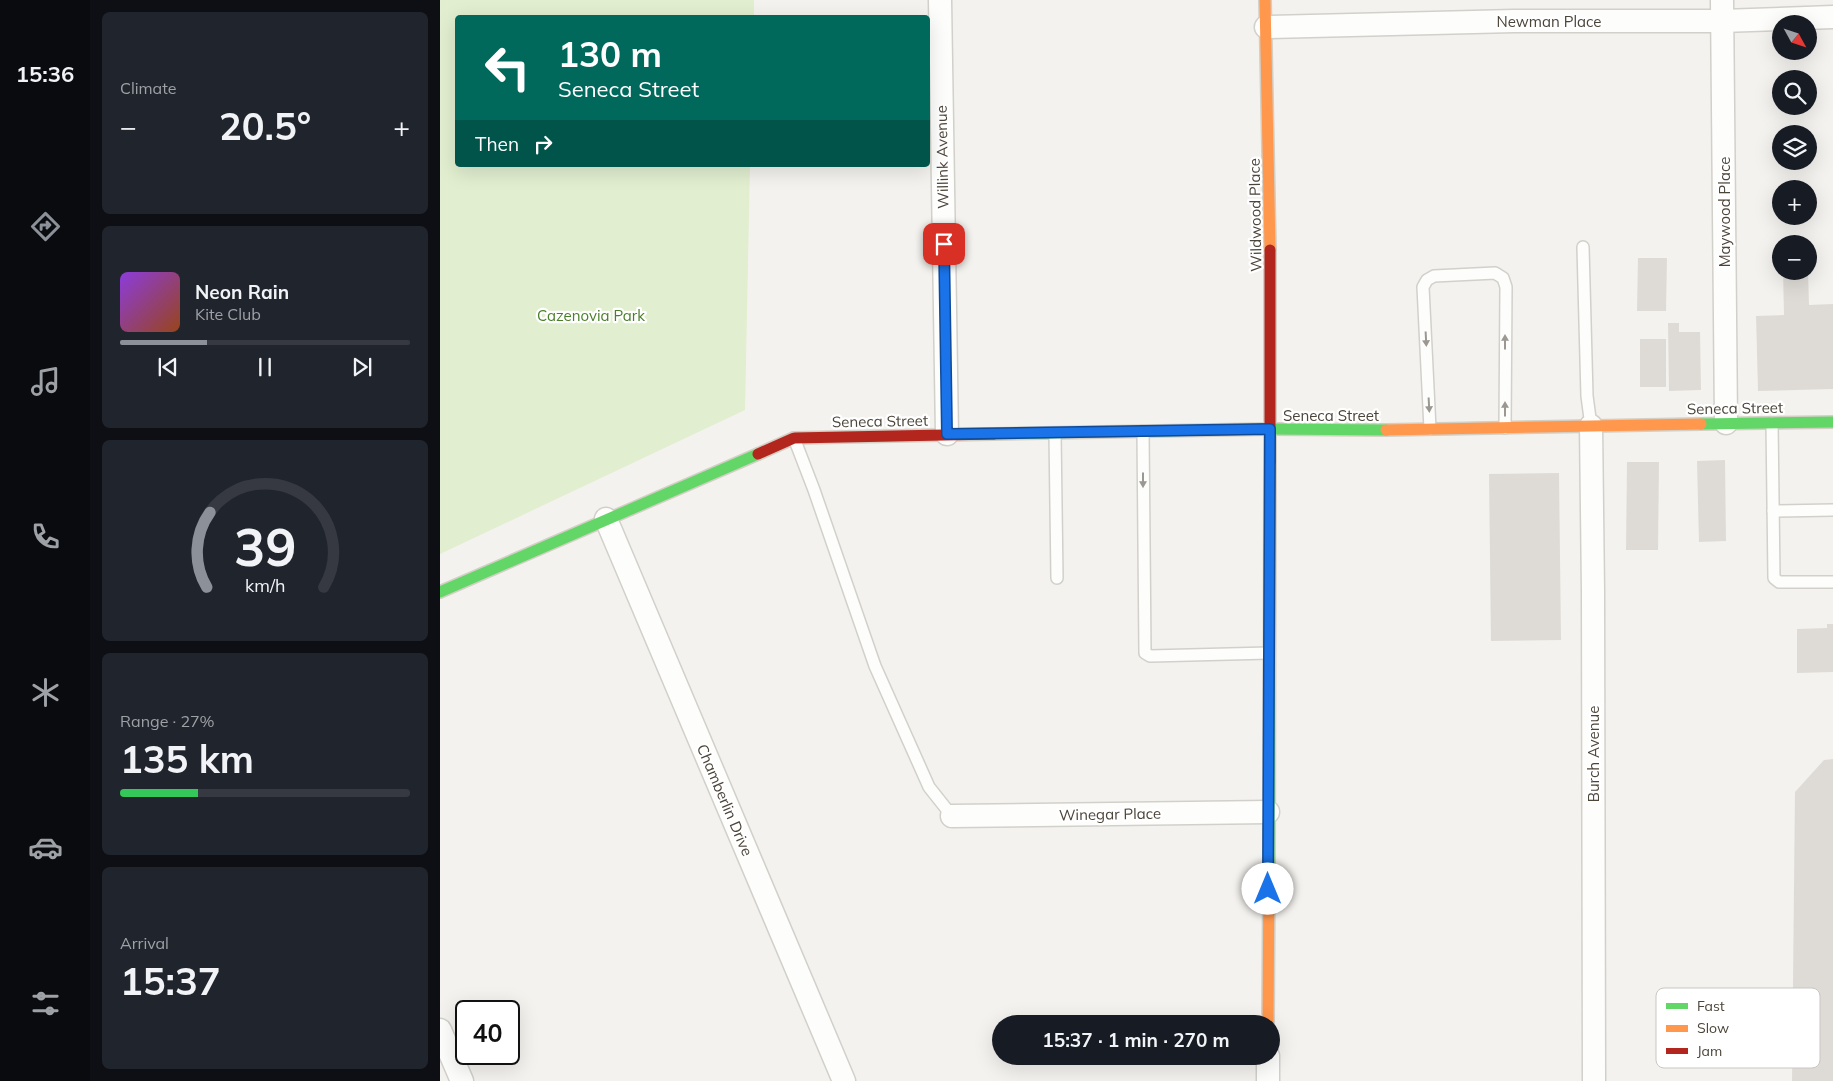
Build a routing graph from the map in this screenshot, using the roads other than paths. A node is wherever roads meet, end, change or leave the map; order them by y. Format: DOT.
graph roads {
  1 [pos="940,0"];
  2 [pos="1265,0"];
  3 [pos="1722,11"];
  4 [pos="1833,17"];
  5 [pos="1266,27"];
  6 [pos="1583,247"];
  7 [pos="1833,422"];
  8 [pos="1726,423"];
  9 [pos="1772,423"];
  10 [pos="1591,426"];
  11 [pos="1505,428"];
  12 [pos="1270,429"];
  13 [pos="1430,429"];
  14 [pos="1143,431"];
  15 [pos="1055,432"];
  16 [pos="947,434"];
  17 [pos="794,438"];
  18 [pos="1833,510"];
  19 [pos="1773,511"];
  20 [pos="606,519"];
  21 [pos="1058,578"];
  22 [pos="1833,582"];
  23 [pos="440,592"];
  24 [pos="1269,653"];
  25 [pos="1268,812"];
  26 [pos="952,816"];
  27 [pos="1268,1015"];
  28 [pos="440,1030"];
  29 [pos="1268,1065"];
  30 [pos="462,1081"];
  31 [pos="844,1081"];
  32 [pos="1268,1081"];
  33 [pos="1594,1081"];
  1 -- 16 [label="street, Willink Avenue"];
  2 -- 5 [label="main road, Wildwood Place"];
  3 -- 4 [label="street, Newman Place"];
  3 -- 5 [label="street, Newman Place"];
  3 -- 8 [label="street, Maywood Place"];
  5 -- 12 [label="main road, Wildwood Place"];
  6 -- 10 [label="lane"];
  7 -- 9 [label="main road, Seneca Street"];
  8 -- 9 [label="main road, Seneca Street"];
  8 -- 10 [label="main road, Seneca Street"];
  9 -- 19 [label="lane"];
  10 -- 11 [label="main road, Seneca Street"];
  10 -- 33 [label="street, Burch Avenue"];
  11 -- 13 [label="main road, Seneca Street"];
  11 -- 13 [label="lane, one-way"];
  12 -- 13 [label="main road, Seneca Street"];
  12 -- 14 [label="main road, Seneca Street"];
  12 -- 24 [label="main road, Wildwood Place"];
  14 -- 15 [label="main road, Seneca Street"];
  14 -- 24 [label="lane, one-way"];
  15 -- 16 [label="main road, Seneca Street"];
  15 -- 21 [label="lane"];
  16 -- 17 [label="main road, Seneca Street"];
  17 -- 20 [label="main road, Seneca Street"];
  17 -- 26 [label="lane"];
  18 -- 19 [label="lane"];
  19 -- 22 [label="lane"];
  20 -- 23 [label="main road, Seneca Street"];
  20 -- 31 [label="street, Chamberlin Drive"];
  24 -- 25 [label="main road, Wildwood Place"];
  25 -- 26 [label="street, Winegar Place"];
  25 -- 27 [label="main road, Wildwood Place"];
  28 -- 30 [label="street"];
  29 -- 32 [label="street"];
}
